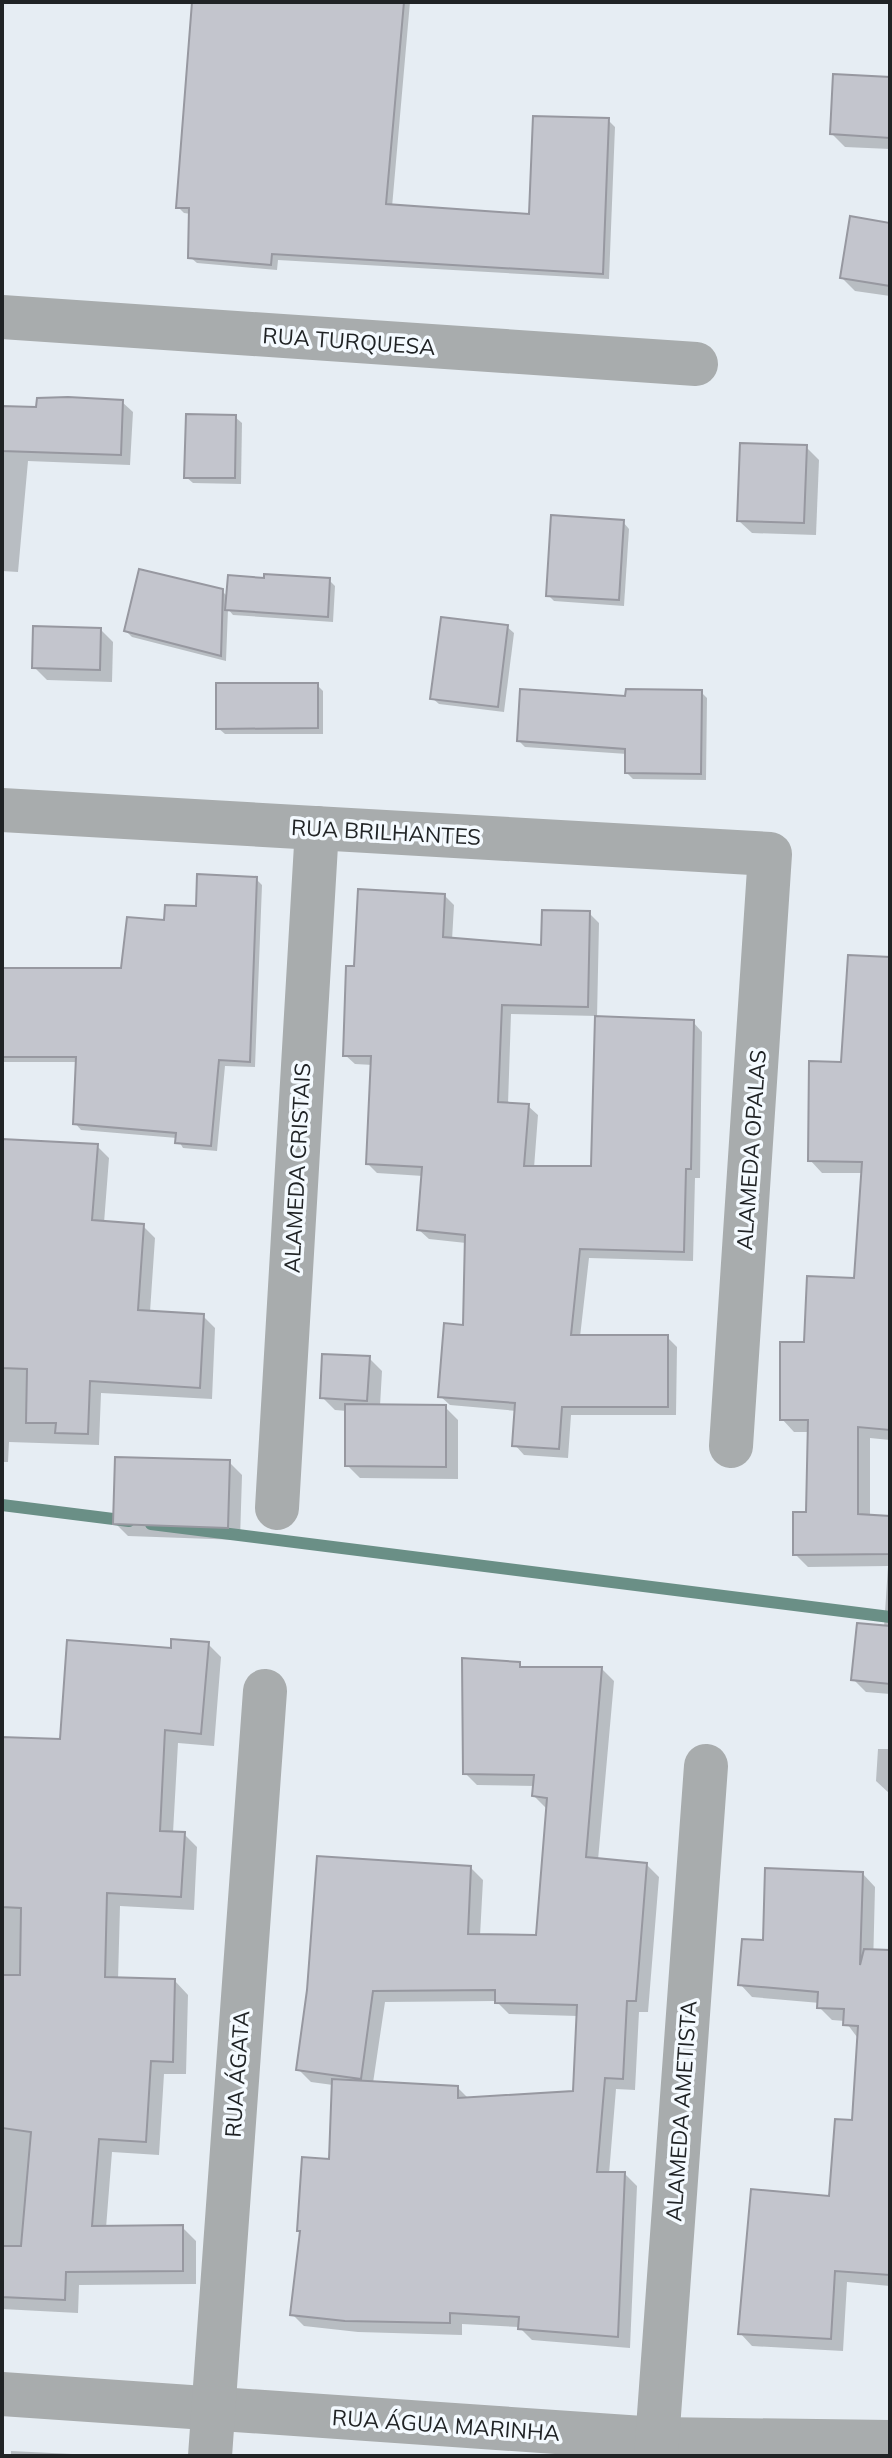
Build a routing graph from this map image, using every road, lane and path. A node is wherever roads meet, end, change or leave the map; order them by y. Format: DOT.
graph roads {
  1 [pos="2,317"];
  2 [pos="696,364"];
  3 [pos="2,810"];
  4 [pos="317,828"];
  5 [pos="770,854"];
  6 [pos="731,1446"];
  7 [pos="277,1508"];
  8 [pos="265,1691"];
  9 [pos="706,1766"];
  10 [pos="2,2394"];
  11 [pos="213,2410"];
  12 [pos="890,2442"];
  13 [pos="657,2448"];
  14 [pos="210,2456"];
  1 -- 2 [label="street, RUA TURQUESA"];
  3 -- 4 [label="street, RUA BRILHANTES"];
  4 -- 5 [label="street, RUA BRILHANTES"];
  4 -- 7 [label="street, ALAMEDA CRISTAIS"];
  5 -- 6 [label="street, ALAMEDA OPALAS"];
  8 -- 11 [label="street, RUA ÁGATA"];
  9 -- 13 [label="street, ALAMEDA AMETISTA"];
  10 -- 11 [label="street, RUA ÁGUA MARINHA"];
  11 -- 13 [label="street, RUA ÁGUA MARINHA"];
  11 -- 14 [label="street, RUA ÁGATA"];
  12 -- 13 [label="street, RUA ÁGUA MARINHA"];
}
